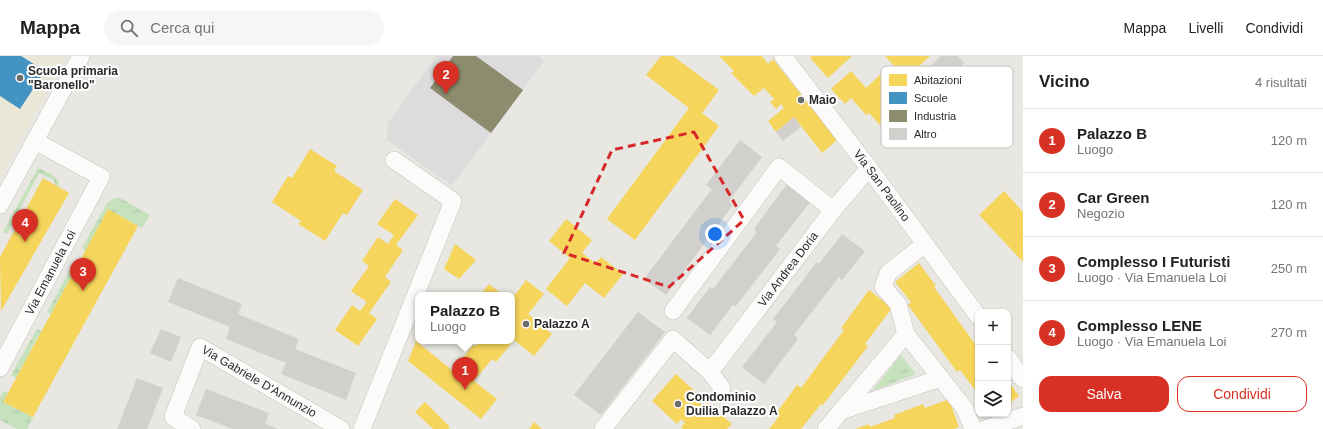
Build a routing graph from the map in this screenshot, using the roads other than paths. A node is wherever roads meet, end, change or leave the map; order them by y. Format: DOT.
graph roads {
  1 [pos="81,56"];
  2 [pos="783,56"];
  3 [pos="35,141"];
  4 [pos="394,160"];
  5 [pos="869,168"];
  6 [pos="0,205"];
  7 [pos="833,210"];
  8 [pos="925,244"];
  9 [pos="417,292"];
  10 [pos="415,296"];
  11 [pos="673,310"];
  12 [pos="975,312"];
  13 [pos="906,334"];
  14 [pos="1011,362"];
  15 [pos="0,368"];
  16 [pos="710,372"];
  17 [pos="942,378"];
  18 [pos="1023,379"];
  19 [pos="722,388"];
  20 [pos="840,412"];
  21 [pos="1023,416"];
  22 [pos="192,429"];
  23 [pos="341,429"];
  24 [pos="362,429"];
  25 [pos="603,429"];
  26 [pos="826,429"];
  27 [pos="973,429"];
  28 [pos="985,429"];
  1 -- 3 [label="street"];
  2 -- 5 [label="street, Via San Paolino"];
  3 -- 6 [label="street"];
  3 -- 15 [label="street, Via Emanuela Loi"];
  4 -- 9 [label="street"];
  5 -- 7 [label="street, Via Andrea Doria"];
  5 -- 8 [label="street, Via San Paolino"];
  7 -- 11 [label="street"];
  7 -- 16 [label="street, Via Andrea Doria"];
  8 -- 12 [label="street, Via San Paolino"];
  8 -- 13 [label="street"];
  10 -- 24 [label="street"];
  13 -- 17 [label="street"];
  13 -- 20 [label="street"];
  14 -- 18 [label="street"];
  16 -- 19 [label="street"];
  16 -- 25 [label="street"];
  17 -- 20 [label="street"];
  17 -- 27 [label="street"];
  20 -- 26 [label="street"];
  21 -- 28 [label="street"];
  22 -- 23 [label="street, Via Gabriele D'Annunzio"];
}
